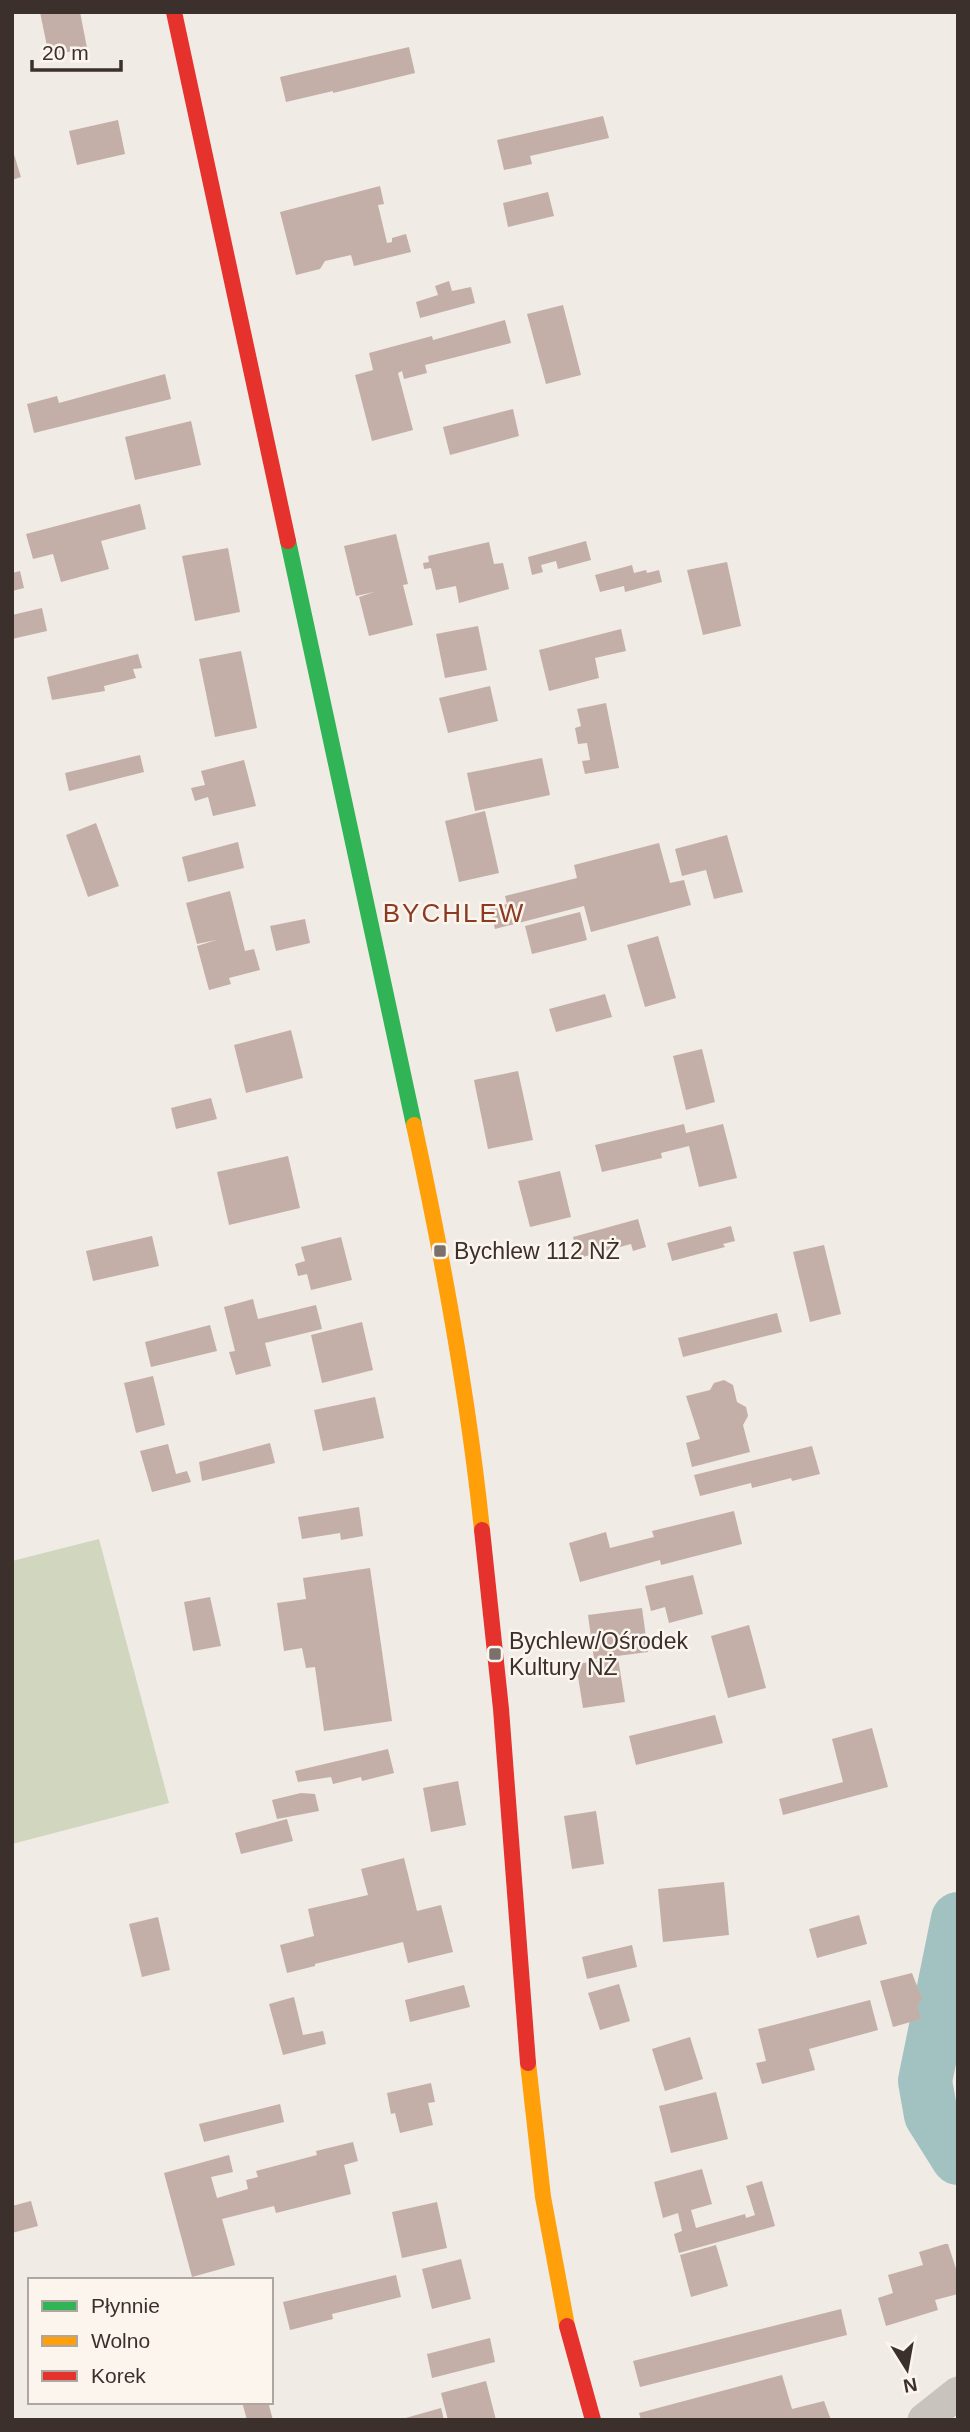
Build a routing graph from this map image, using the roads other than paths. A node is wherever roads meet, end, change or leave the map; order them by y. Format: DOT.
graph roads {
  1 [pos="174,12"];
  2 [pos="958,2393"];
  3 [pos="593,2420"];
  4 [pos="923,2420"];
  1 -- 3 [label="main road"];
  2 -- 4 [label="street"];
}
